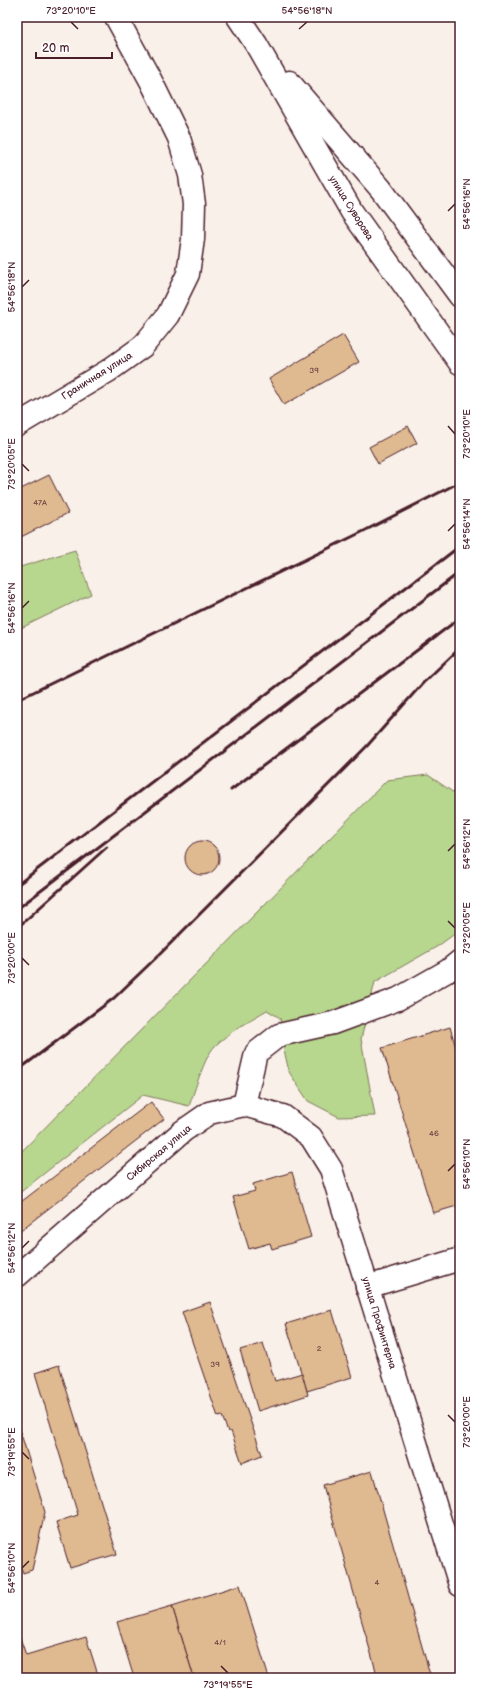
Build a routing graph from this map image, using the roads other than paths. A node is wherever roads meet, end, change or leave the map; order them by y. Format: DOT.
graph roads {
  1 [pos="116,17"];
  2 [pos="238,17"];
  3 [pos="256,44"];
  4 [pos="460,296"];
  5 [pos="460,363"];
  6 [pos="17,425"];
  7 [pos="460,961"];
  8 [pos="244,1105"];
  9 [pos="460,1259"];
  10 [pos="17,1276"];
  11 [pos="367,1287"];
  12 [pos="460,1585"];
  1 -- 6 [label="street, Граничная улица"];
  2 -- 3 [label="street, улица Суворова"];
  3 -- 4 [label="street, улица Суворова"];
  3 -- 5 [label="street, улица Суворова"];
  7 -- 8 [label="street"];
  8 -- 10 [label="street, Сибирская улица"];
  8 -- 11 [label="street, улица Профинтерна"];
  9 -- 11 [label="street"];
  11 -- 12 [label="street, улица Профинтерна"];
}
